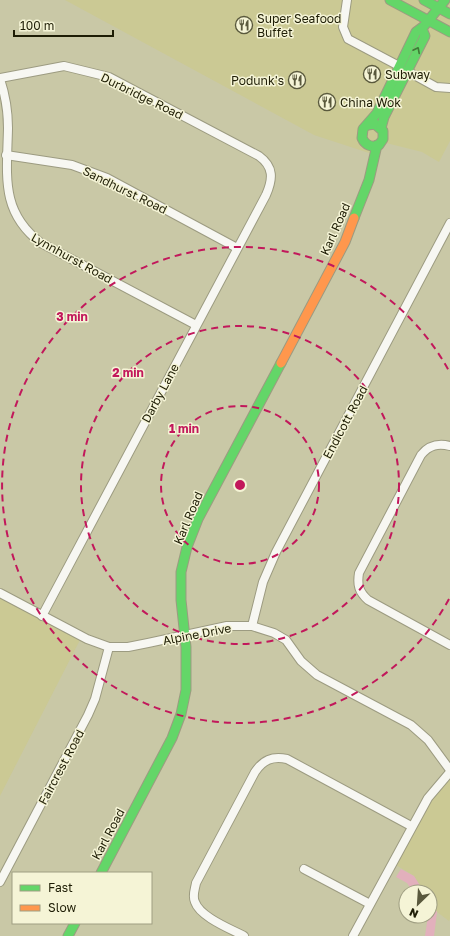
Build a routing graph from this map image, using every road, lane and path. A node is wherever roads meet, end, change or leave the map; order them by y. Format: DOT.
graph roads {
  1 [pos="347,0"];
  2 [pos="390,0"];
  3 [pos="424,0"];
  4 [pos="445,0"];
  5 [pos="437,3"];
  6 [pos="450,14"];
  7 [pos="427,20"];
  8 [pos="450,32"];
  9 [pos="403,69"];
  10 [pos="0,79"];
  11 [pos="450,88"];
  12 [pos="368,125"];
  13 [pos="381,128"];
  14 [pos="364,143"];
  15 [pos="377,145"];
  16 [pos="6,155"];
  17 [pos="271,169"];
  18 [pos="364,188"];
  19 [pos="450,223"];
  20 [pos="237,248"];
  21 [pos="196,325"];
  22 [pos="450,446"];
  23 [pos="0,593"];
  24 [pos="42,616"];
  25 [pos="252,626"];
  26 [pos="185,635"];
  27 [pos="450,645"];
  28 [pos="109,647"];
  29 [pos="450,771"];
  30 [pos="411,826"];
  31 [pos="304,869"];
  32 [pos="102,872"];
  33 [pos="0,882"];
  34 [pos="370,904"];
  35 [pos="74,924"];
  36 [pos="68,936"];
  37 [pos="244,936"];
  38 [pos="353,936"];
  1 -- 9 [label="street"];
  2 -- 7 [label="street"];
  3 -- 5 [label="street"];
  4 -- 5 [label="street"];
  5 -- 6 [label="street"];
  5 -- 7 [label="street"];
  7 -- 8 [label="street"];
  7 -- 9 [label="street"];
  9 -- 11 [label="street"];
  9 -- 12 [label="street"];
  9 -- 13 [label="street"];
  10 -- 16 [label="street, Lynnhurst Road"];
  10 -- 17 [label="street, Durbridge Road"];
  12 -- 13 [label="street"];
  12 -- 14 [label="street"];
  13 -- 15 [label="street"];
  14 -- 15 [label="street"];
  14 -- 18 [label="street, Karl Road"];
  15 -- 18 [label="street, Karl Road"];
  16 -- 20 [label="street, Sandhurst Road"];
  16 -- 21 [label="street, Lynnhurst Road"];
  17 -- 20 [label="street, Darby Lane"];
  18 -- 26 [label="street, Karl Road"];
  19 -- 25 [label="street, Endicott Road"];
  20 -- 21 [label="street, Darby Lane"];
  21 -- 24 [label="street, Darby Lane"];
  22 -- 27 [label="street"];
  23 -- 24 [label="street, Alpine Drive"];
  24 -- 28 [label="street, Alpine Drive"];
  25 -- 26 [label="street, Alpine Drive"];
  25 -- 29 [label="street, Alpine Drive"];
  26 -- 28 [label="street, Alpine Drive"];
  26 -- 32 [label="street, Karl Road"];
  28 -- 33 [label="street, Faircrest Road"];
  29 -- 30 [label="street"];
  30 -- 34 [label="street"];
  30 -- 37 [label="street"];
  31 -- 34 [label="street"];
  34 -- 38 [label="street"];
  35 -- 36 [label="street"];
}
